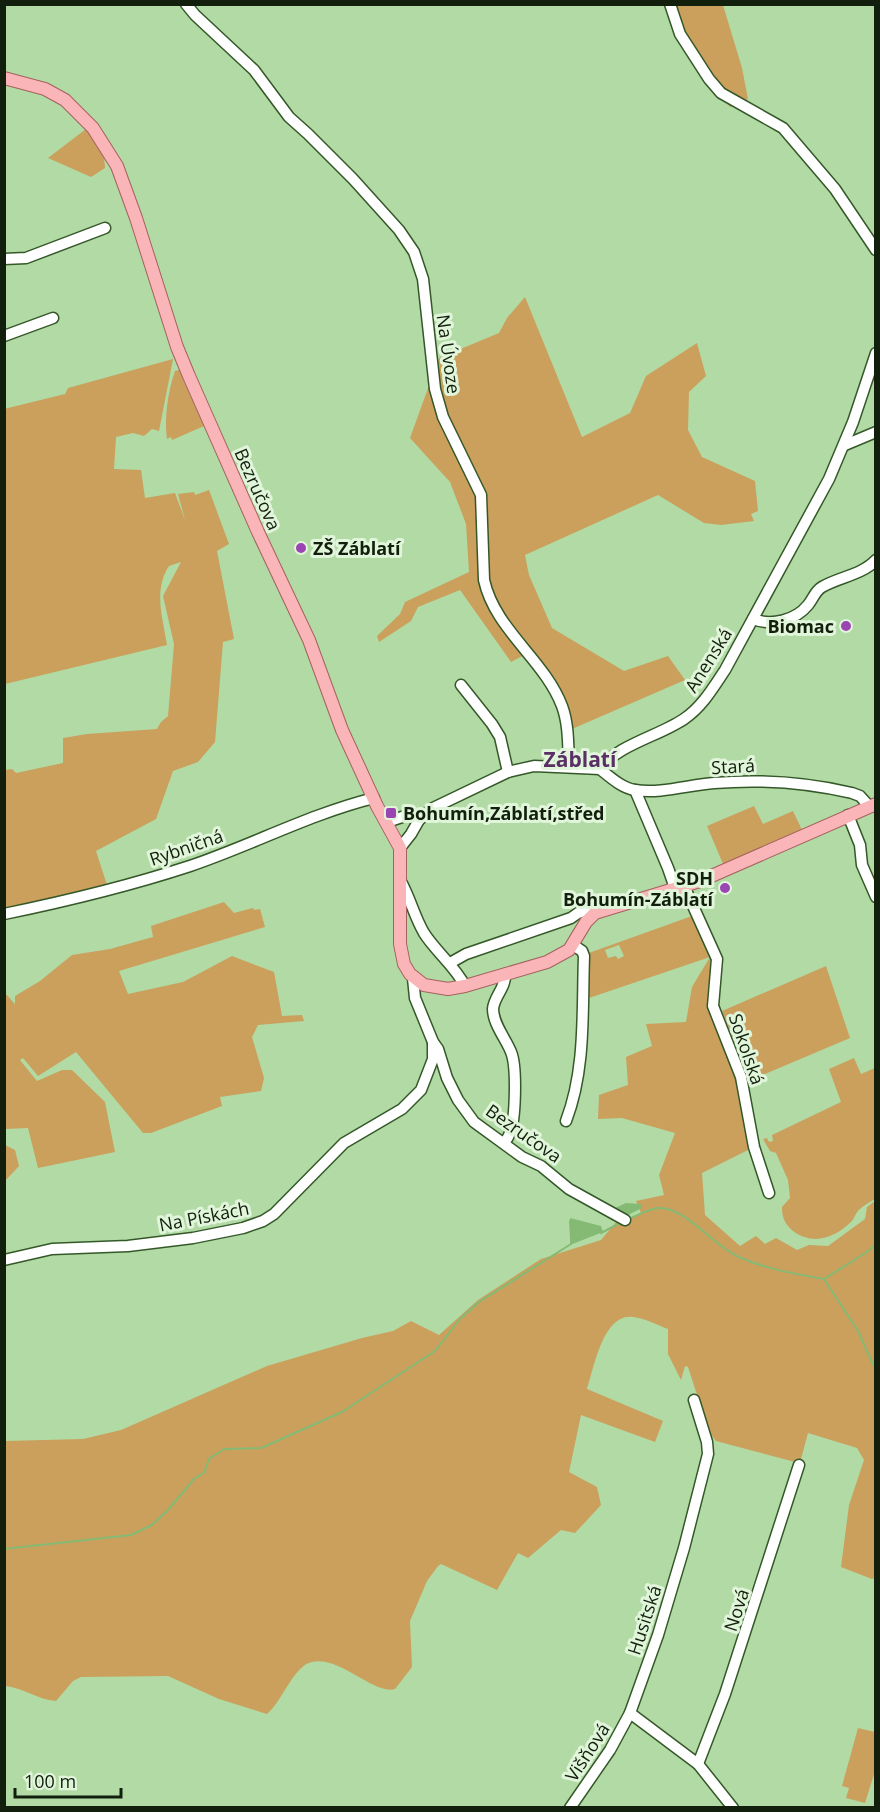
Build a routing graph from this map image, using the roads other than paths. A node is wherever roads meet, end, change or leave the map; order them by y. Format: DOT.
graph roads {
  1 [pos="186,4"];
  2 [pos="670,4"];
  3 [pos="4,78"];
  4 [pos="105,228"];
  5 [pos="876,250"];
  6 [pos="4,259"];
  7 [pos="53,318"];
  8 [pos="4,336"];
  9 [pos="876,353"];
  10 [pos="876,432"];
  11 [pos="844,445"];
  12 [pos="874,564"];
  13 [pos="753,619"];
  14 [pos="461,685"];
  15 [pos="569,766"];
  16 [pos="600,769"];
  17 [pos="508,771"];
  18 [pos="635,790"];
  19 [pos="374,798"];
  20 [pos="872,805"];
  21 [pos="848,815"];
  22 [pos="419,820"];
  23 [pos="387,822"];
  24 [pos="400,848"];
  25 [pos="400,880"];
  26 [pos="679,887"];
  27 [pos="876,897"];
  28 [pos="4,914"];
  29 [pos="595,914"];
  30 [pos="573,945"];
  31 [pos="450,963"];
  32 [pos="505,974"];
  33 [pos="414,978"];
  34 [pos="465,986"];
  35 [pos="433,1042"];
  36 [pos="566,1121"];
  37 [pos="504,1143"];
  38 [pos="769,1193"];
  39 [pos="625,1220"];
  40 [pos="4,1260"];
  41 [pos="694,1400"];
  42 [pos="799,1465"];
  43 [pos="630,1713"];
  44 [pos="698,1764"];
  45 [pos="570,1808"];
  46 [pos="733,1808"];
  1 -- 15 [label="street, Na Úvoze"];
  2 -- 5 [label="street"];
  3 -- 19 [label="main road, Bezručova"];
  4 -- 6 [label="street"];
  7 -- 8 [label="street"];
  9 -- 11 [label="street, Anenská"];
  10 -- 11 [label="street"];
  11 -- 13 [label="street, Anenská"];
  12 -- 13 [label="street"];
  13 -- 16 [label="street, Anenská"];
  14 -- 17 [label="street"];
  15 -- 16 [label="street"];
  15 -- 17 [label="street"];
  16 -- 18 [label="street"];
  17 -- 22 [label="street"];
  18 -- 20 [label="street, Stará"];
  18 -- 26 [label="street, Sokolská"];
  19 -- 23 [label="main road, Bezručova"];
  19 -- 28 [label="street, Rybničná"];
  20 -- 21 [label="main road"];
  21 -- 26 [label="main road"];
  21 -- 27 [label="street"];
  22 -- 23 [label="street"];
  22 -- 24 [label="street"];
  23 -- 24 [label="main road, Bezručova"];
  24 -- 25 [label="main road, Bezručova"];
  25 -- 31 [label="street"];
  25 -- 33 [label="main road, Bezručova"];
  26 -- 29 [label="main road"];
  26 -- 38 [label="street, Sokolská"];
  29 -- 30 [label="main road"];
  29 -- 31 [label="street"];
  30 -- 32 [label="main road"];
  30 -- 36 [label="street"];
  31 -- 34 [label="street"];
  32 -- 34 [label="main road"];
  32 -- 37 [label="street"];
  33 -- 34 [label="main road"];
  33 -- 35 [label="street, Bezručova"];
  35 -- 37 [label="street, Bezručova"];
  35 -- 40 [label="street, Na Pískách"];
  37 -- 39 [label="street, Bezručova"];
  41 -- 43 [label="street, Husitská"];
  42 -- 44 [label="street, Nová"];
  43 -- 44 [label="street"];
  43 -- 45 [label="street, Višňová"];
  44 -- 46 [label="street"];
}
